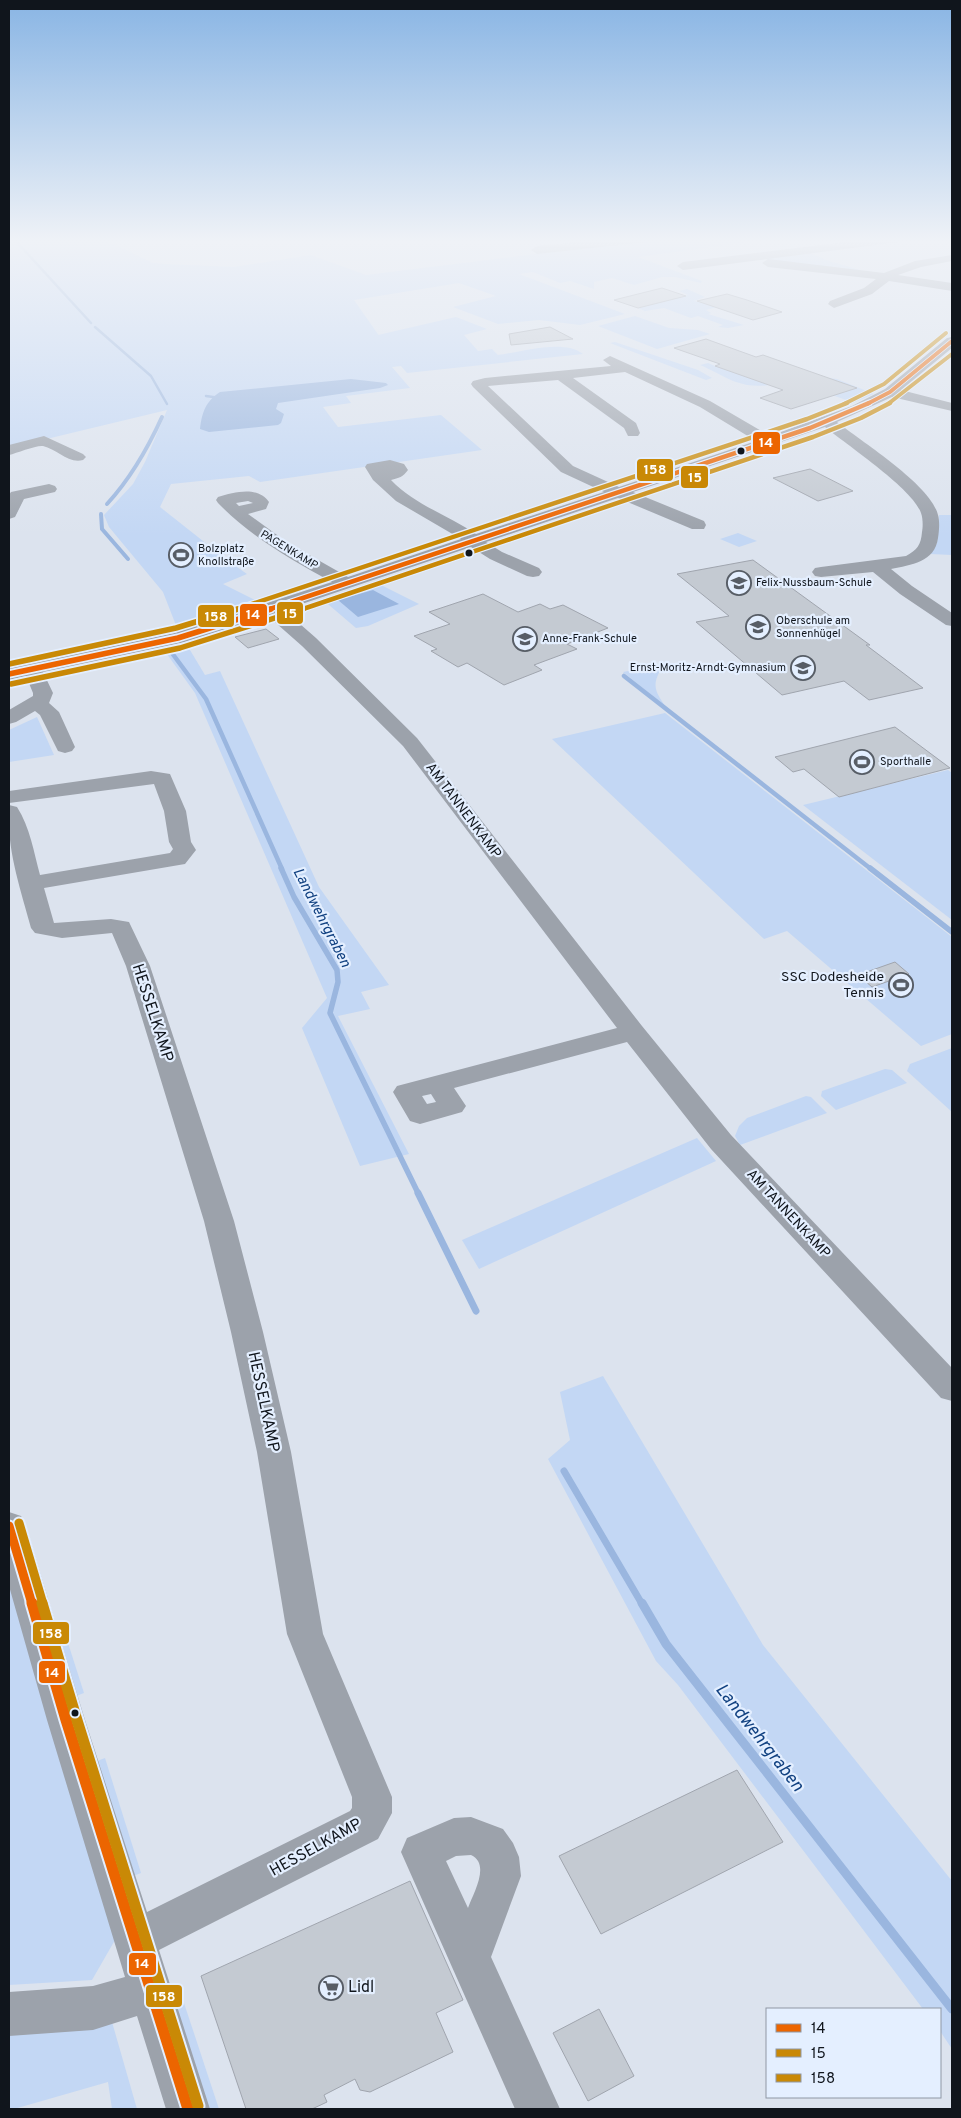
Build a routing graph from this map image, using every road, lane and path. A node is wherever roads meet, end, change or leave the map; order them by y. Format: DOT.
graph roads {
  1 [pos="952,341"];
  2 [pos="596,353"];
  3 [pos="626,368"];
  4 [pos="560,375"];
  5 [pos="890,392"];
  6 [pos="952,407"];
  7 [pos="827,422"];
  8 [pos="633,433"];
  9 [pos="769,442"];
  10 [pos="9,450"];
  11 [pos="78,457"];
  12 [pos="379,477"];
  13 [pos="49,489"];
  14 [pos="619,492"];
  15 [pos="235,512"];
  16 [pos="9,514"];
  17 [pos="698,525"];
  18 [pos="473,540"];
  19 [pos="877,566"];
  20 [pos="533,572"];
  21 [pos="821,572"];
  22 [pos="346,583"];
  23 [pos="271,609"];
  24 [pos="952,621"];
  25 [pos="32,669"];
  26 [pos="9,674"];
  27 [pos="37,704"];
  28 [pos="9,718"];
  29 [pos="65,747"];
  30 [pos="9,797"];
  31 [pos="9,812"];
  32 [pos="30,884"];
  33 [pos="633,1032"];
  34 [pos="438,1084"];
  35 [pos="952,1389"];
  36 [pos="9,1526"];
  37 [pos="136,1940"];
  38 [pos="469,1958"];
  39 [pos="151,1990"];
  40 [pos="9,2014"];
  41 [pos="188,2109"];
  42 [pos="538,2109"];
  1 -- 5 [label="street"];
  2 -- 3 [label="street"];
  3 -- 4 [label="street"];
  3 -- 9 [label="street"];
  4 -- 8 [label="street"];
  4 -- 14 [label="street"];
  5 -- 6 [label="street"];
  5 -- 7 [label="street"];
  7 -- 9 [label="street"];
  7 -- 19 [label="street"];
  9 -- 14 [label="street"];
  10 -- 11 [label="street"];
  12 -- 18 [label="street"];
  13 -- 16 [label="street"];
  14 -- 17 [label="street"];
  14 -- 18 [label="street"];
  15 -- 22 [label="street, PAGENKAMP"];
  18 -- 20 [label="street"];
  18 -- 22 [label="street"];
  19 -- 21 [label="street"];
  19 -- 24 [label="street"];
  22 -- 23 [label="street"];
  23 -- 25 [label="street"];
  23 -- 33 [label="street, AM TANNENKAMP"];
  25 -- 26 [label="street"];
  25 -- 27 [label="street"];
  27 -- 28 [label="street"];
  27 -- 29 [label="street"];
  30 -- 32 [label="street"];
  31 -- 32 [label="street, HESSELKAMP"];
  32 -- 37 [label="street, HESSELKAMP"];
  33 -- 34 [label="street"];
  33 -- 35 [label="street, AM TANNENKAMP"];
  36 -- 37 [label="street"];
  37 -- 39 [label="street"];
  38 -- 42 [label="street"];
  39 -- 40 [label="street"];
  39 -- 41 [label="street"];
}
